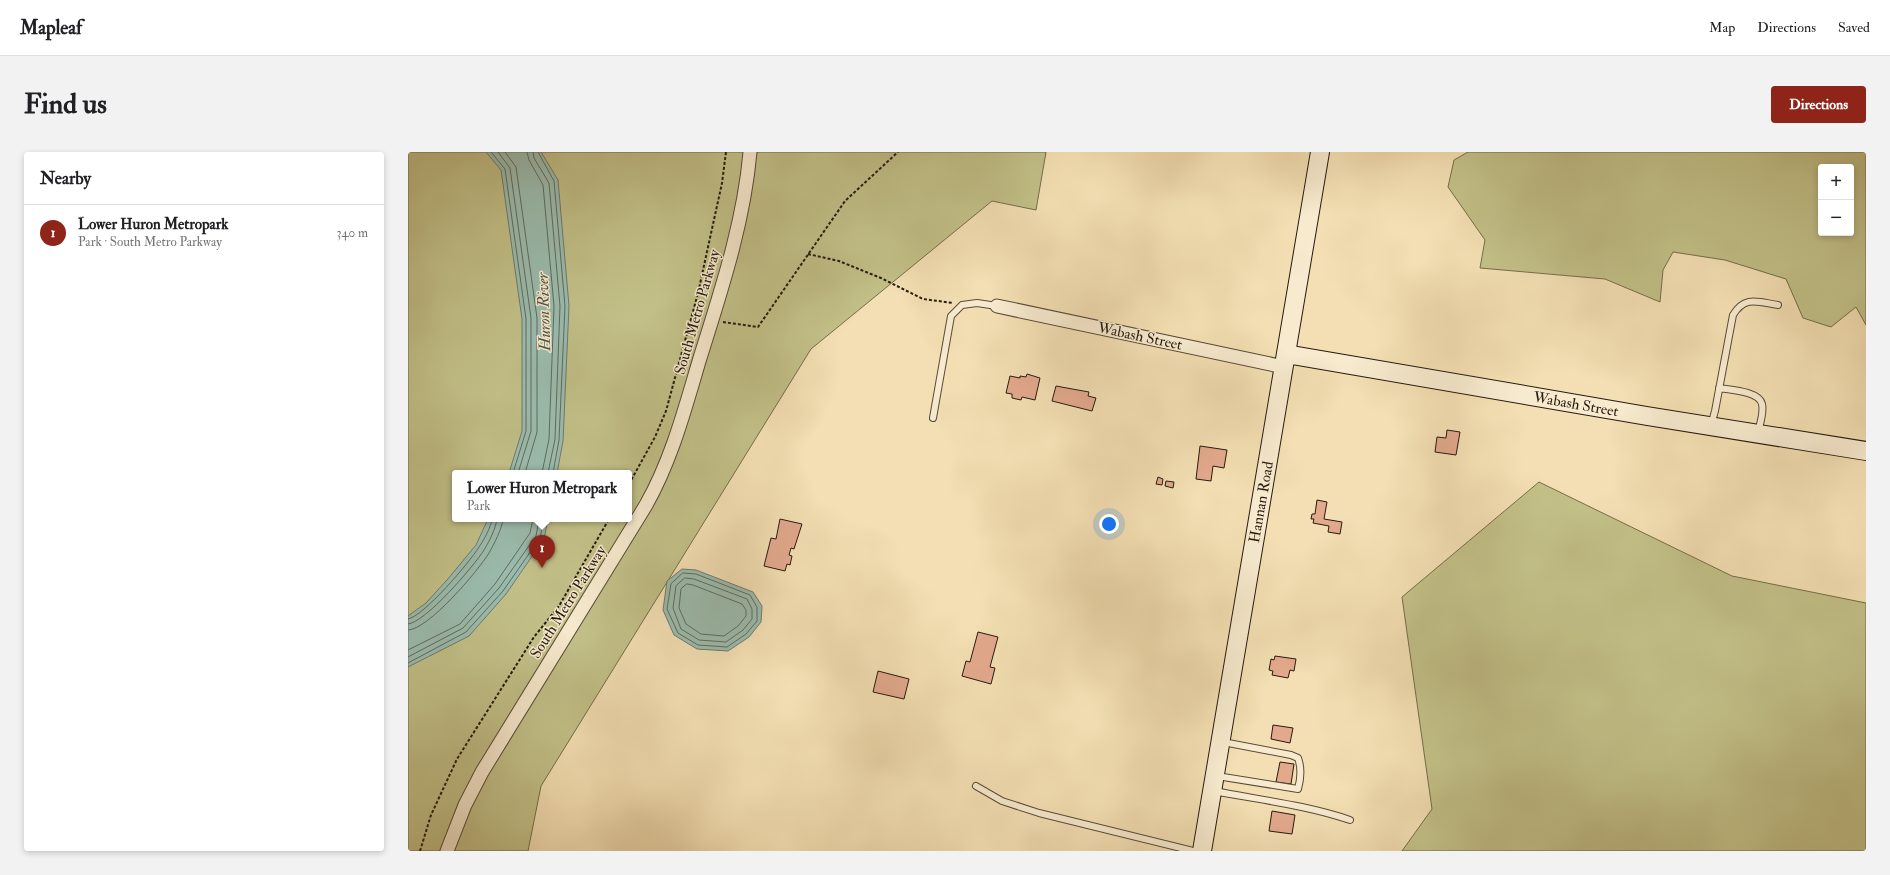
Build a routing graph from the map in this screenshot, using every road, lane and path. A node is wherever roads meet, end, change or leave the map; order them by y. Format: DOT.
graph roads {
  1 [pos="726,152"];
  2 [pos="750,152"];
  3 [pos="898,152"];
  4 [pos="1320,152"];
  5 [pos="808,254"];
  6 [pos="962,304"];
  7 [pos="1778,305"];
  8 [pos="997,306"];
  9 [pos="692,314"];
  10 [pos="712,320"];
  11 [pos="1285,361"];
  12 [pos="1719,388"];
  13 [pos="933,418"];
  14 [pos="1711,426"];
  15 [pos="1758,434"];
  16 [pos="1866,451"];
  17 [pos="632,479"];
  18 [pos="607,522"];
  19 [pos="1221,742"];
  20 [pos="1214,783"];
  21 [pos="976,786"];
  22 [pos="1350,820"];
  23 [pos="420,851"];
  24 [pos="447,851"];
  25 [pos="1193,851"];
  26 [pos="1202,851"];
  1 -- 9 [label="path"];
  2 -- 10 [label="street, South Metro Parkway"];
  3 -- 5 [label="path"];
  4 -- 11 [label="street, Hannan Road"];
  5 -- 6 [label="path"];
  5 -- 10 [label="path"];
  6 -- 8 [label="lane"];
  6 -- 13 [label="lane"];
  7 -- 12 [label="lane"];
  8 -- 11 [label="street, Wabash Street"];
  9 -- 10 [label="path"];
  9 -- 17 [label="path"];
  10 -- 24 [label="street, South Metro Parkway"];
  11 -- 14 [label="street, Wabash Street"];
  11 -- 19 [label="street, Hannan Road"];
  12 -- 14 [label="lane"];
  12 -- 15 [label="lane"];
  14 -- 15 [label="street, Wabash Street"];
  15 -- 16 [label="street, Wabash Street"];
  18 -- 23 [label="path"];
  19 -- 20 [label="street, Hannan Road"];
  19 -- 20 [label="lane"];
  20 -- 22 [label="lane"];
  20 -- 26 [label="street, Hannan Road"];
  21 -- 25 [label="lane"];
}
